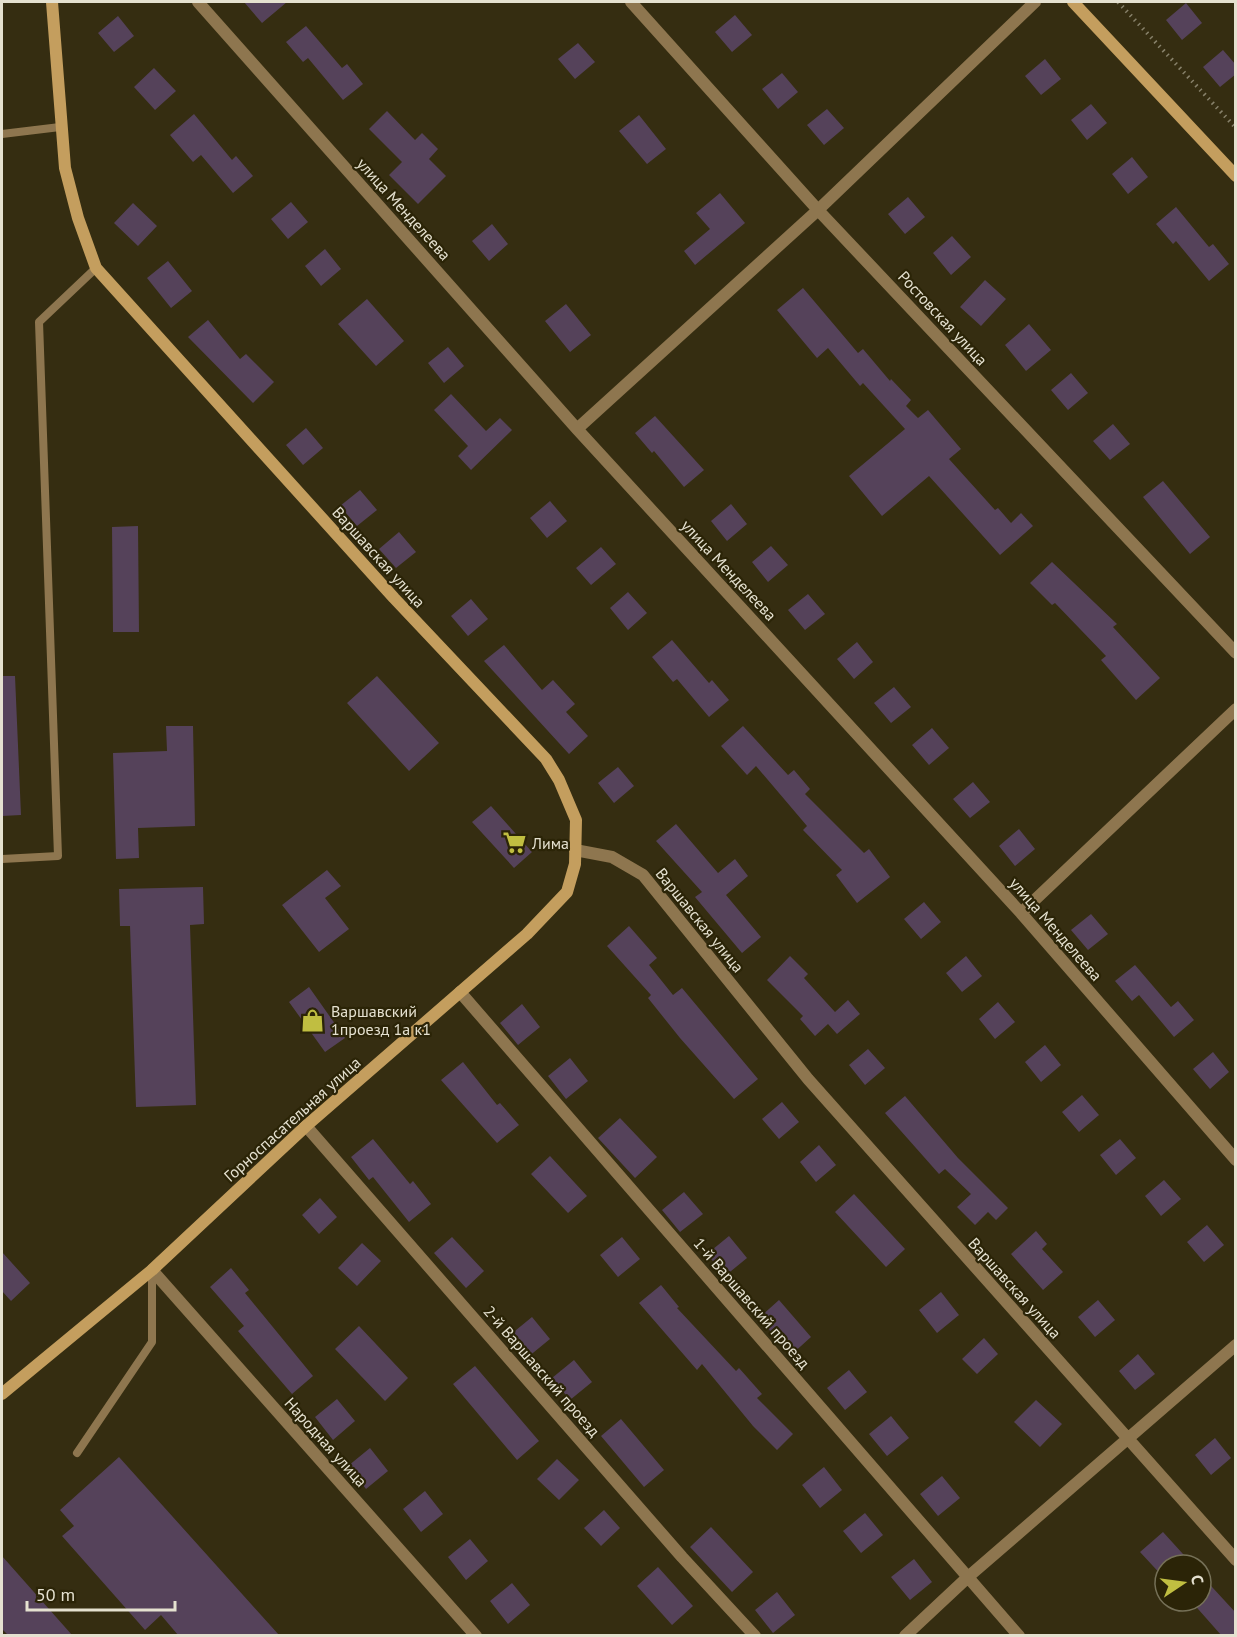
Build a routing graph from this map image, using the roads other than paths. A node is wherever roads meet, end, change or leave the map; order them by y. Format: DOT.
graph roads {
  1 [pos="52,2"];
  2 [pos="198,2"];
  3 [pos="631,2"];
  4 [pos="1035,2"];
  5 [pos="1073,2"];
  6 [pos="60,127"];
  7 [pos="2,134"];
  8 [pos="1236,176"];
  9 [pos="818,210"];
  10 [pos="96,268"];
  11 [pos="577,429"];
  12 [pos="1236,653"];
  13 [pos="1236,709"];
  14 [pos="575,850"];
  15 [pos="2,859"];
  16 [pos="1020,913"];
  17 [pos="460,992"];
  18 [pos="306,1126"];
  19 [pos="1236,1160"];
  20 [pos="152,1270"];
  21 [pos="1236,1346"];
  22 [pos="2,1394"];
  23 [pos="1127,1440"];
  24 [pos="78,1453"];
  25 [pos="1236,1560"];
  26 [pos="968,1577"];
  27 [pos="476,1635"];
  28 [pos="755,1635"];
  29 [pos="905,1635"];
  30 [pos="1019,1635"];
  1 -- 6 [label="main road"];
  2 -- 11 [label="street, улица Менделеева"];
  3 -- 9 [label="street, Ростовская улица"];
  4 -- 9 [label="street"];
  5 -- 8 [label="main road"];
  6 -- 7 [label="lane"];
  6 -- 10 [label="main road"];
  9 -- 11 [label="street"];
  9 -- 12 [label="street, Ростовская улица"];
  10 -- 14 [label="main road, Варшавская улица"];
  10 -- 15 [label="lane"];
  11 -- 16 [label="street, улица Менделеева"];
  13 -- 16 [label="street"];
  14 -- 17 [label="main road, Горноспасательная улица"];
  14 -- 23 [label="street, Варшавская улица"];
  16 -- 19 [label="street, улица Менделеева"];
  17 -- 18 [label="main road, Горноспасательная улица"];
  17 -- 26 [label="street, 1-й Варшавский проезд"];
  18 -- 20 [label="main road, Горноспасательная улица"];
  18 -- 28 [label="street, 2-й Варшавский проезд"];
  20 -- 22 [label="main road, Горноспасательная улица"];
  20 -- 24 [label="lane"];
  20 -- 27 [label="street, Народная улица"];
  21 -- 23 [label="street"];
  23 -- 25 [label="street, Варшавская улица"];
  23 -- 26 [label="street"];
  26 -- 29 [label="street"];
  26 -- 30 [label="street, 1-й Варшавский проезд"];
}
